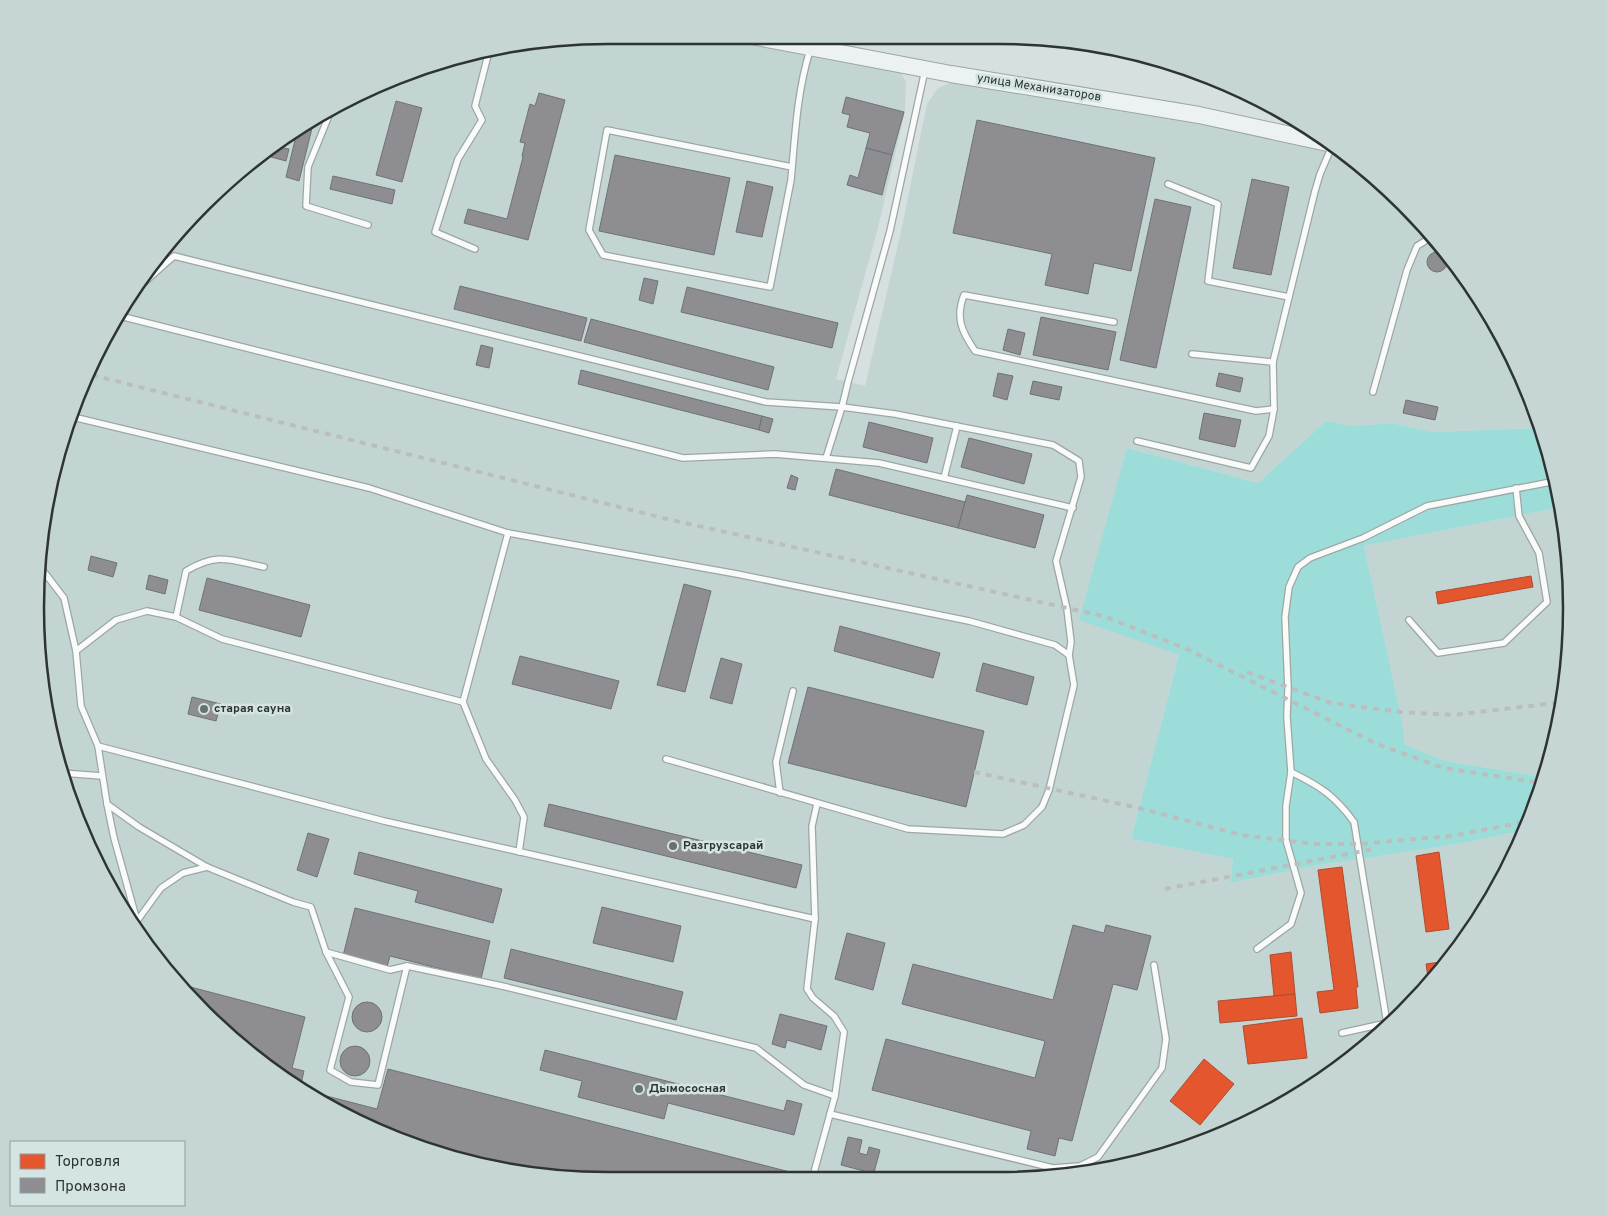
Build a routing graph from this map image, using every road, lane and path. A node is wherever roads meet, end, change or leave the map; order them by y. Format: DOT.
graph roads {
  1 [pos="791,44"];
  2 [pos="811,48"];
  3 [pos="486,58"];
  4 [pos="925,68"];
  5 [pos="328,118"];
  6 [pos="1313,140"];
  7 [pos="1330,151"];
  8 [pos="792,167"];
  9 [pos="1168,184"];
  10 [pos="368,225"];
  11 [pos="1426,240"];
  12 [pos="474,249"];
  13 [pos="154,274"];
  14 [pos="1289,297"];
  15 [pos="125,317"];
  16 [pos="1114,322"];
  17 [pos="1192,354"];
  18 [pos="1273,362"];
  19 [pos="1373,392"];
  20 [pos="842,407"];
  21 [pos="1274,409"];
  22 [pos="77,418"];
  23 [pos="957,426"];
  24 [pos="1137,441"];
  25 [pos="826,458"];
  26 [pos="944,478"];
  27 [pos="1549,482"];
  28 [pos="1516,488"];
  29 [pos="1073,508"];
  30 [pos="508,533"];
  31 [pos="264,566"];
  32 [pos="45,573"];
  33 [pos="176,616"];
  34 [pos="1409,620"];
  35 [pos="76,651"];
  36 [pos="1069,655"];
  37 [pos="793,691"];
  38 [pos="464,702"];
  39 [pos="98,746"];
  40 [pos="666,759"];
  41 [pos="1291,772"];
  42 [pos="69,774"];
  43 [pos="102,776"];
  44 [pos="780,793"];
  45 [pos="107,804"];
  46 [pos="817,804"];
  47 [pos="519,852"];
  48 [pos="207,868"];
  49 [pos="135,915"];
  50 [pos="815,919"];
  51 [pos="138,920"];
  52 [pos="1257,949"];
  53 [pos="326,952"];
  54 [pos="1154,965"];
  55 [pos="408,966"];
  56 [pos="1386,1018"];
  57 [pos="1379,1025"];
  58 [pos="1342,1033"];
  59 [pos="835,1096"];
  60 [pos="830,1114"];
  61 [pos="1078,1166"];
  62 [pos="1080,1166"];
  63 [pos="814,1172"];
  1 -- 2 [label="street, улица Механизаторов"];
  2 -- 4 [label="street, улица Механизаторов"];
  2 -- 8 [label="lane"];
  3 -- 12 [label="lane"];
  4 -- 6 [label="street, улица Механизаторов"];
  4 -- 20 [label="lane"];
  5 -- 10 [label="lane"];
  7 -- 14 [label="lane"];
  8 -- 8 [label="lane"];
  9 -- 14 [label="lane"];
  11 -- 19 [label="lane"];
  13 -- 20 [label="lane"];
  14 -- 18 [label="lane"];
  15 -- 25 [label="lane"];
  16 -- 21 [label="lane"];
  17 -- 18 [label="lane"];
  18 -- 21 [label="lane"];
  20 -- 23 [label="lane"];
  20 -- 25 [label="lane"];
  21 -- 24 [label="lane"];
  22 -- 30 [label="lane"];
  23 -- 26 [label="lane"];
  23 -- 29 [label="lane"];
  25 -- 26 [label="lane"];
  26 -- 29 [label="lane"];
  27 -- 28 [label="lane"];
  28 -- 34 [label="lane"];
  28 -- 41 [label="lane"];
  29 -- 36 [label="lane"];
  30 -- 36 [label="lane"];
  30 -- 38 [label="lane"];
  31 -- 33 [label="lane"];
  32 -- 35 [label="lane"];
  33 -- 35 [label="lane"];
  33 -- 38 [label="lane"];
  35 -- 39 [label="lane"];
  36 -- 46 [label="lane"];
  37 -- 44 [label="lane"];
  38 -- 47 [label="lane"];
  39 -- 43 [label="lane"];
  39 -- 47 [label="lane"];
  40 -- 44 [label="lane"];
  41 -- 52 [label="lane"];
  41 -- 56 [label="lane"];
  42 -- 43 [label="lane"];
  43 -- 45 [label="lane"];
  44 -- 46 [label="lane"];
  45 -- 48 [label="lane"];
  45 -- 49 [label="lane"];
  46 -- 50 [label="lane"];
  47 -- 50 [label="lane"];
  48 -- 51 [label="lane"];
  48 -- 53 [label="lane"];
  50 -- 59 [label="lane"];
  53 -- 55 [label="lane"];
  53 -- 55 [label="lane"];
  54 -- 62 [label="lane"];
  55 -- 59 [label="lane"];
  57 -- 58 [label="lane"];
  59 -- 60 [label="lane"];
  60 -- 61 [label="lane"];
  60 -- 63 [label="lane"];
}
